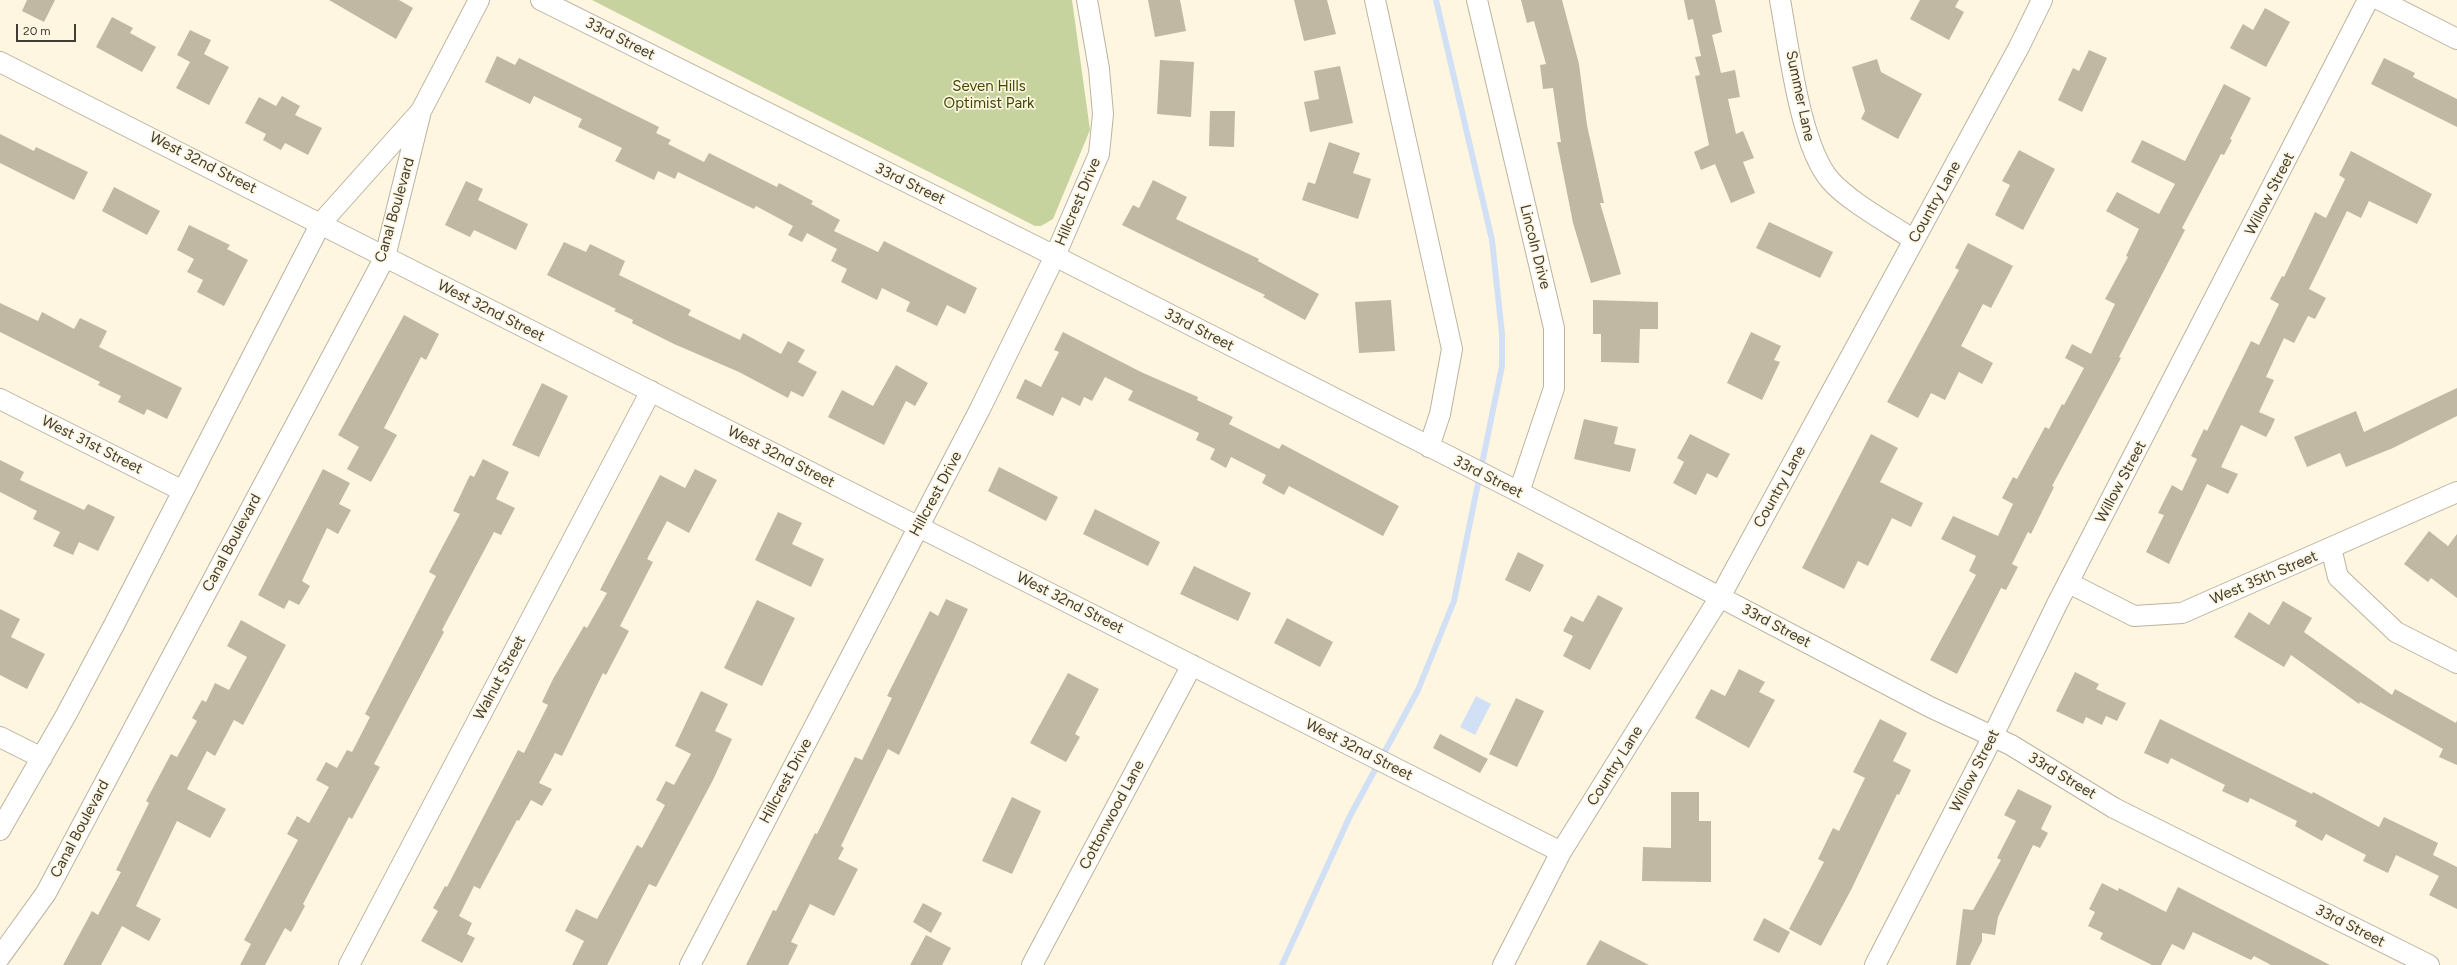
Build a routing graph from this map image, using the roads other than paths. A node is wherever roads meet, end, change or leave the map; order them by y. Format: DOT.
graph roads {
  1 [pos="479,0"];
  2 [pos="541,0"];
  3 [pos="1087,0"];
  4 [pos="1375,0"];
  5 [pos="1477,0"];
  6 [pos="1780,0"];
  7 [pos="2042,0"];
  8 [pos="2368,0"];
  9 [pos="2380,0"];
  10 [pos="2457,39"];
  11 [pos="0,62"];
  12 [pos="421,111"];
  13 [pos="321,223"];
  14 [pos="1914,240"];
  15 [pos="1055,256"];
  16 [pos="384,257"];
  17 [pos="651,391"];
  18 [pos="0,399"];
  19 [pos="1429,447"];
  20 [pos="183,491"];
  21 [pos="1519,492"];
  22 [pos="2457,492"];
  23 [pos="919,527"];
  24 [pos="2331,548"];
  25 [pos="2068,583"];
  26 [pos="1720,598"];
  27 [pos="2457,663"];
  28 [pos="1192,665"];
  29 [pos="1992,736"];
  30 [pos="0,737"];
  31 [pos="42,758"];
  32 [pos="0,830"];
  33 [pos="1561,852"];
  34 [pos="0,957"];
  35 [pos="350,965"];
  36 [pos="690,965"];
  37 [pos="1032,965"];
  38 [pos="1503,965"];
  39 [pos="1875,965"];
  40 [pos="2429,965"];
  1 -- 12 [label="street, Canal Boulevard"];
  2 -- 15 [label="street, 33rd Street"];
  3 -- 15 [label="street, Hillcrest Drive"];
  4 -- 19 [label="street"];
  5 -- 21 [label="street, Lincoln Drive"];
  6 -- 14 [label="street, Summer Lane"];
  7 -- 14 [label="street, Country Lane"];
  8 -- 25 [label="street, Willow Street"];
  9 -- 10 [label="street"];
  11 -- 13 [label="street, West 32nd Street"];
  12 -- 13 [label="street, Canal Boulevard"];
  12 -- 16 [label="street, Canal Boulevard"];
  13 -- 16 [label="street, West 32nd Street"];
  13 -- 20 [label="street, Canal Boulevard"];
  14 -- 26 [label="street, Country Lane"];
  15 -- 19 [label="street, 33rd Street"];
  15 -- 23 [label="street, Hillcrest Drive"];
  16 -- 17 [label="street, West 32nd Street"];
  16 -- 34 [label="street, Canal Boulevard"];
  17 -- 23 [label="street, West 32nd Street"];
  17 -- 35 [label="street, Walnut Street"];
  18 -- 20 [label="street, West 31st Street"];
  19 -- 21 [label="street, 33rd Street"];
  20 -- 31 [label="street, Canal Boulevard"];
  21 -- 26 [label="street, 33rd Street"];
  22 -- 24 [label="street, West 35th Street"];
  23 -- 28 [label="street, West 32nd Street"];
  23 -- 36 [label="street, Hillcrest Drive"];
  24 -- 25 [label="street, West 35th Street"];
  24 -- 27 [label="street"];
  25 -- 29 [label="street, Willow Street"];
  26 -- 29 [label="street, 33rd Street"];
  26 -- 33 [label="street, Country Lane"];
  28 -- 33 [label="street, West 32nd Street"];
  28 -- 37 [label="street, Cottonwood Lane"];
  29 -- 39 [label="street, Willow Street"];
  29 -- 40 [label="street, 33rd Street"];
  30 -- 31 [label="street"];
  31 -- 32 [label="street, Canal Boulevard"];
  33 -- 38 [label="street, Country Lane"];
}
